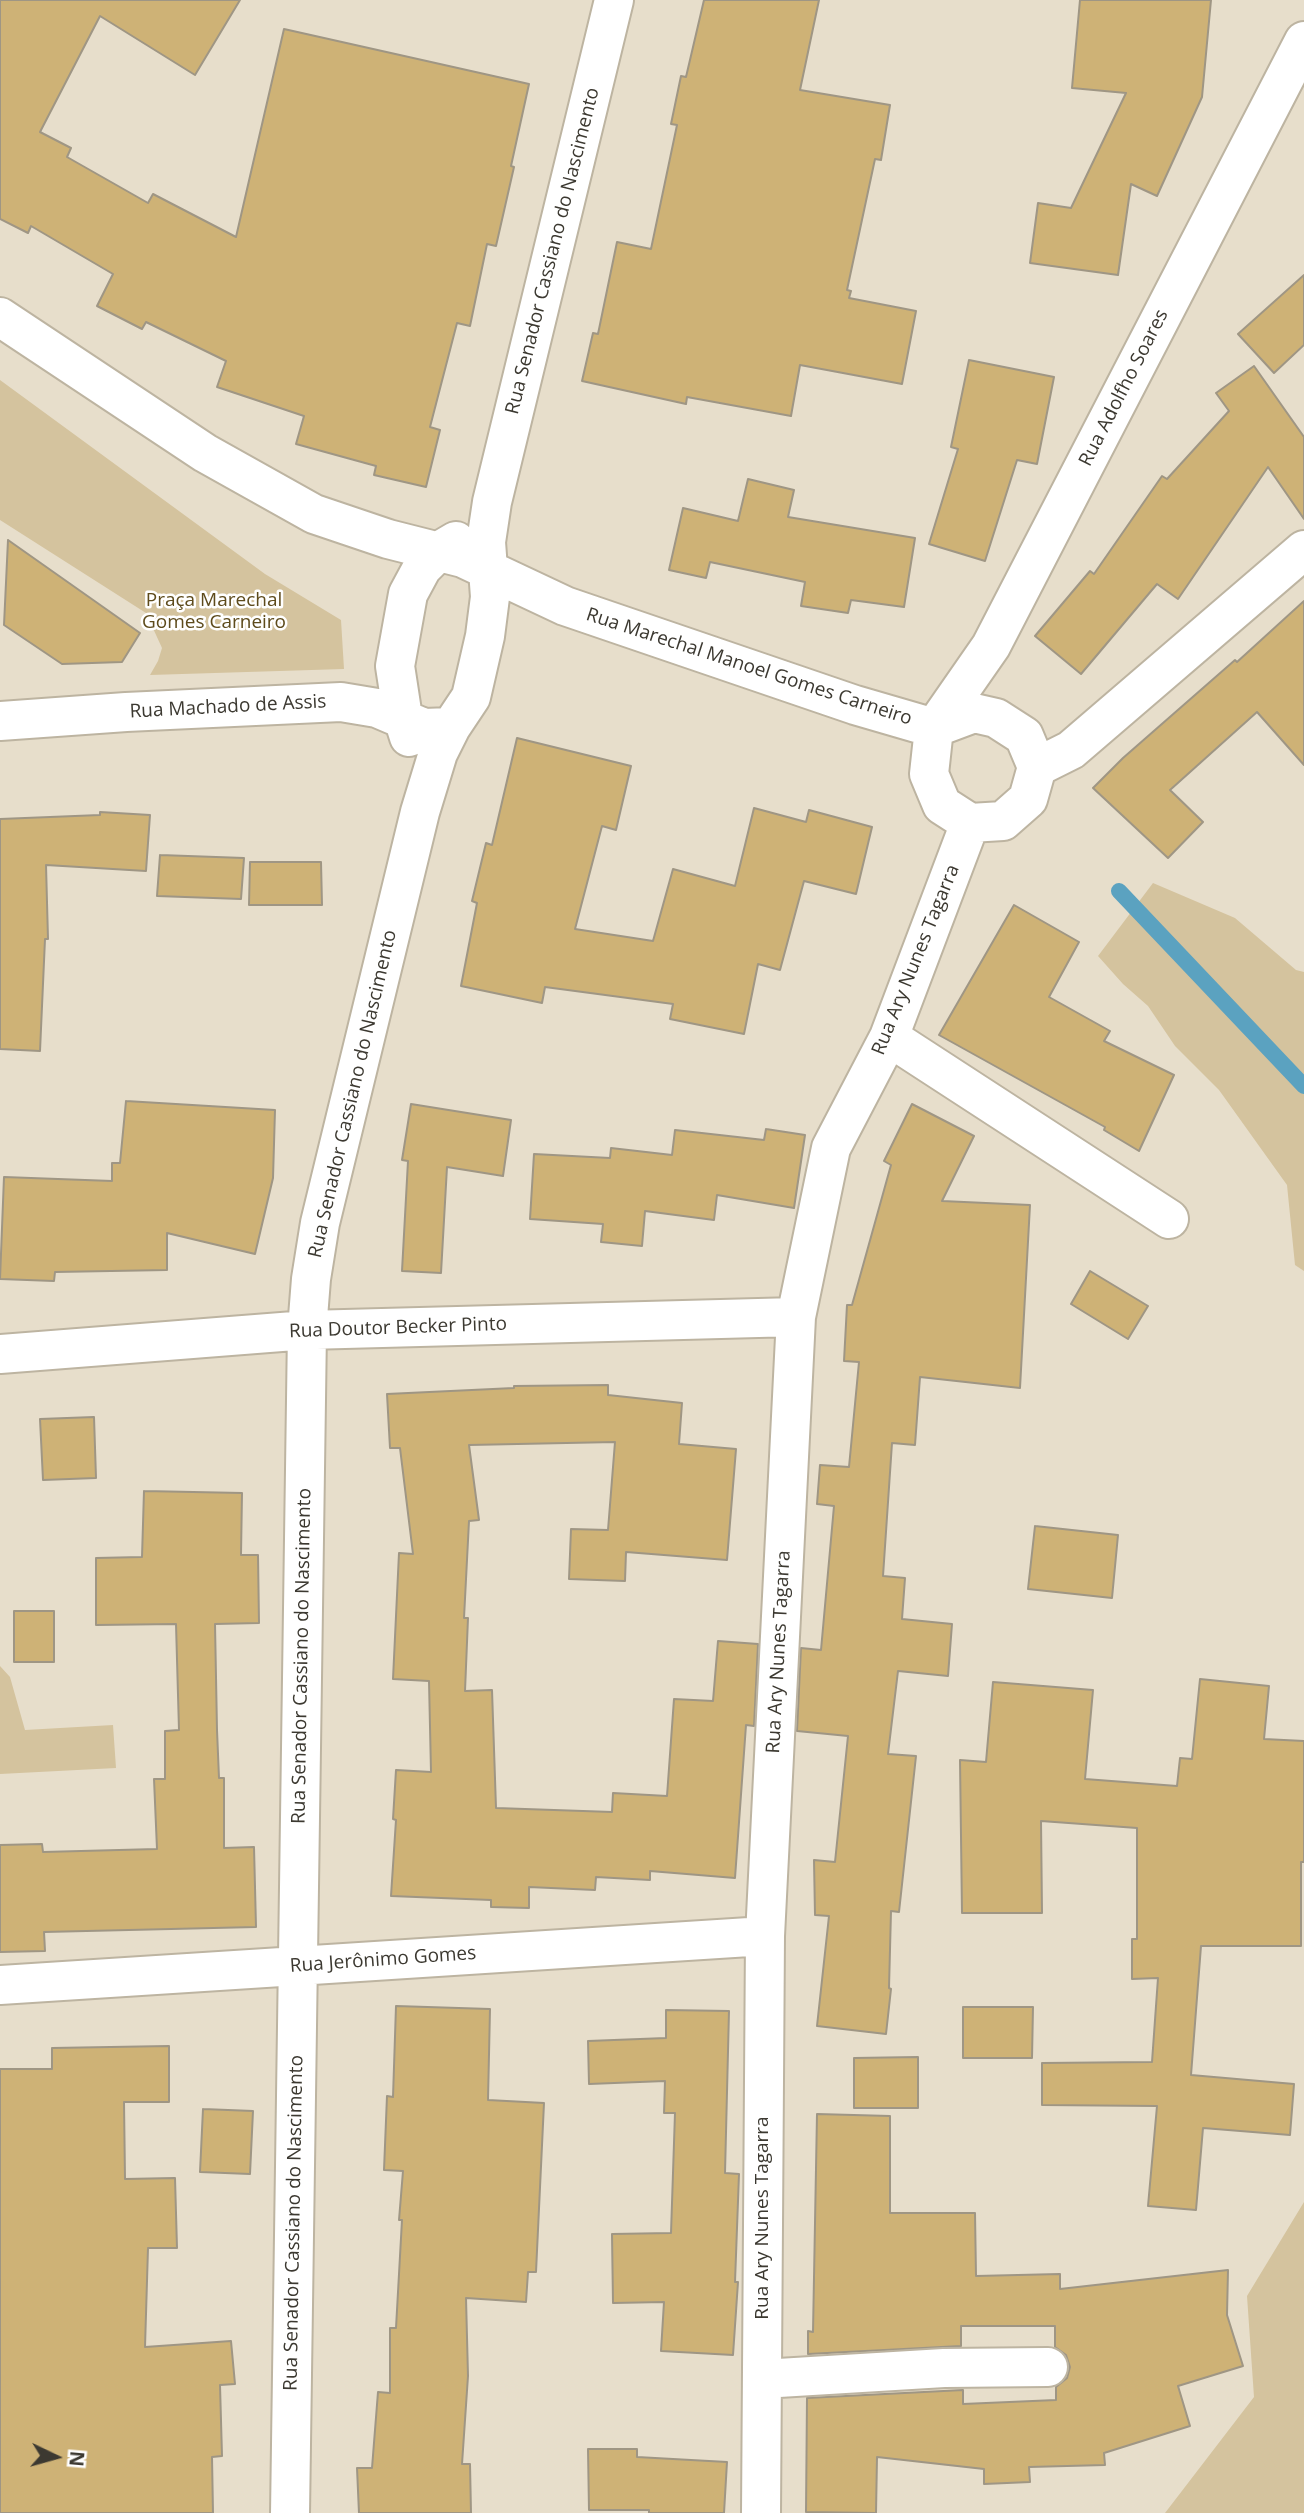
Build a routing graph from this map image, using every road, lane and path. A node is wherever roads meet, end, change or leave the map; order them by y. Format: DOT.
graph roads {
  1 [pos="614,0"];
  2 [pos="1304,41"];
  3 [pos="0,317"];
  4 [pos="492,502"];
  5 [pos="1304,550"];
  6 [pos="439,551"];
  7 [pos="487,567"];
  8 [pos="565,606"];
  9 [pos="485,636"];
  10 [pos="395,666"];
  11 [pos="970,698"];
  12 [pos="341,702"];
  13 [pos="403,718"];
  14 [pos="0,721"];
  15 [pos="451,727"];
  16 [pos="934,728"];
  17 [pos="1037,767"];
  18 [pos="419,812"];
  19 [pos="970,823"];
  20 [pos="889,1037"];
  21 [pos="1169,1219"];
  22 [pos="796,1317"];
  23 [pos="307,1330"];
  24 [pos="0,1354"];
  25 [pos="765,1936"];
  26 [pos="298,1966"];
  27 [pos="0,1985"];
  28 [pos="1048,2367"];
  29 [pos="762,2379"];
  30 [pos="290,2513"];
  31 [pos="761,2513"];
  1 -- 4 [label="street, Rua Senador Cassiano do Nascimento"];
  2 -- 11 [label="street, Rua Adolfho Soares"];
  3 -- 6 [label="street, Rua Marechal Manoel Gomes Carneiro"];
  4 -- 6 [label="street, Rua Senador Cassiano do Nascimento"];
  4 -- 7 [label="street, Rua Senador Cassiano do Nascimento"];
  5 -- 17 [label="street"];
  6 -- 7 [label="street, Rua Marechal Manoel Gomes Carneiro"];
  6 -- 10 [label="street, Rua Senador Cassiano do Nascimento"];
  7 -- 8 [label="street, Rua Marechal Manoel Gomes Carneiro"];
  7 -- 9 [label="street, Rua Senador Cassiano do Nascimento"];
  8 -- 9 [label="street, Rua Marechal Manoel Gomes Carneiro"];
  8 -- 16 [label="street, Rua Marechal Manoel Gomes Carneiro"];
  9 -- 15 [label="street, Rua Senador Cassiano do Nascimento"];
  10 -- 12 [label="street"];
  10 -- 13 [label="street, Rua Senador Cassiano do Nascimento"];
  11 -- 16 [label="street, Rua Adolfho Soares"];
  11 -- 17 [label="street"];
  12 -- 13 [label="street, Rua Machado de Assis"];
  12 -- 14 [label="street, Rua Machado de Assis"];
  13 -- 15 [label="street, Rua Machado de Assis"];
  13 -- 18 [label="street, Rua Senador Cassiano do Nascimento"];
  15 -- 18 [label="street, Rua Senador Cassiano do Nascimento"];
  16 -- 19 [label="street"];
  17 -- 19 [label="street"];
  18 -- 23 [label="street, Rua Senador Cassiano do Nascimento"];
  19 -- 20 [label="street, Rua Ary Nunes Tagarra"];
  20 -- 21 [label="street"];
  20 -- 22 [label="street, Rua Ary Nunes Tagarra"];
  22 -- 23 [label="street, Rua Doutor Becker Pinto"];
  22 -- 25 [label="street, Rua Ary Nunes Tagarra"];
  23 -- 24 [label="street, Rua Doutor Becker Pinto"];
  23 -- 26 [label="street, Rua Senador Cassiano do Nascimento"];
  25 -- 26 [label="street, Rua Jerônimo Gomes"];
  25 -- 29 [label="street, Rua Ary Nunes Tagarra"];
  26 -- 27 [label="street, Rua Jerônimo Gomes"];
  26 -- 30 [label="street, Rua Senador Cassiano do Nascimento"];
  28 -- 29 [label="street"];
  29 -- 31 [label="street, Rua Ary Nunes Tagarra"];
}
